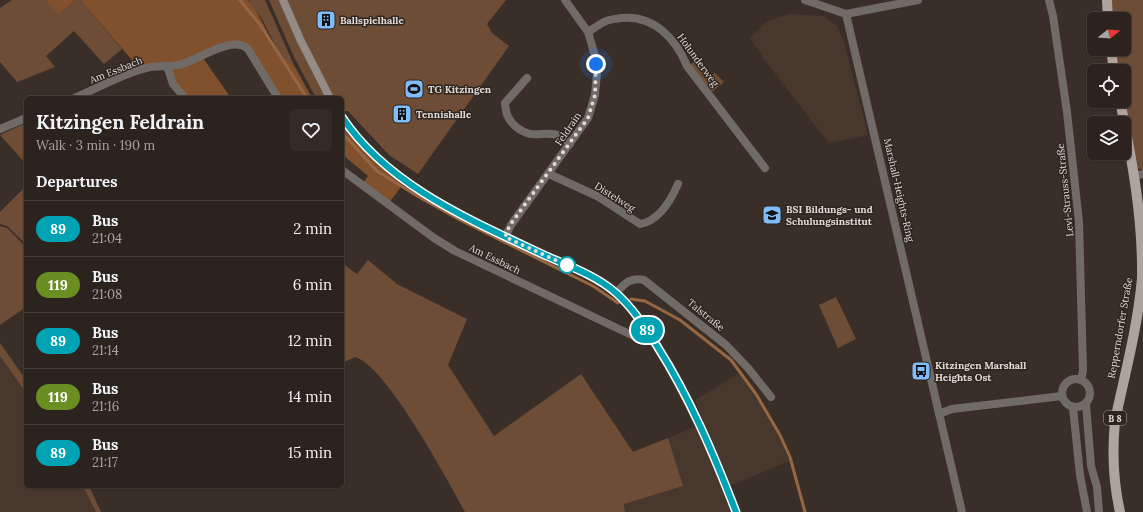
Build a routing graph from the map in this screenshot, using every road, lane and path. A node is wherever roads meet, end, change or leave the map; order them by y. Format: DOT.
graph roads {
  1 [pos="283,0"];
  2 [pos="565,0"];
  3 [pos="805,0"];
  4 [pos="918,0"];
  5 [pos="1049,0"];
  6 [pos="1107,0"];
  7 [pos="1108,12"];
  8 [pos="846,14"];
  9 [pos="588,32"];
  10 [pos="167,66"];
  11 [pos="527,78"];
  12 [pos="79,96"];
  13 [pos="183,96"];
  14 [pos="277,96"];
  15 [pos="329,96"];
  16 [pos="1122,108"];
  17 [pos="24,119"];
  18 [pos="344,119"];
  19 [pos="0,129"];
  20 [pos="570,144"];
  21 [pos="765,168"];
  22 [pos="344,172"];
  23 [pos="549,174"];
  24 [pos="1139,175"];
  25 [pos="678,184"];
  26 [pos="505,237"];
  27 [pos="616,293"];
  28 [pos="653,340"];
  29 [pos="1081,380"];
  30 [pos="1062,396"];
  31 [pos="771,398"];
  32 [pos="1086,404"];
  33 [pos="1073,408"];
  34 [pos="939,414"];
  35 [pos="736,512"];
  36 [pos="962,512"];
  37 [pos="1087,512"];
  38 [pos="1099,512"];
  39 [pos="1120,512"];
  1 -- 15 [label="main road"];
  2 -- 9 [label="street, Feldrain"];
  3 -- 8 [label="street"];
  4 -- 8 [label="street"];
  5 -- 29 [label="street, Levi-Strauss-Straße"];
  6 -- 7 [label="main road"];
  8 -- 34 [label="street, Marshall-Heights-Ring"];
  9 -- 20 [label="street, Feldrain"];
  9 -- 21 [label="street, Holunderweg"];
  10 -- 12 [label="street, Am Essbach"];
  10 -- 13 [label="street"];
  10 -- 14 [label="street, Am Essbach"];
  11 -- 20 [label="street"];
  16 -- 24 [label="main road, Repperndorfer Straße / B 8"];
  17 -- 19 [label="street"];
  18 -- 26 [label="main road"];
  20 -- 23 [label="street, Feldrain"];
  22 -- 28 [label="street, Am Essbach"];
  23 -- 25 [label="street, Distelweg"];
  23 -- 26 [label="street, Feldrain"];
  24 -- 39 [label="main road, Repperndorfer Straße / B 8"];
  26 -- 27 [label="main road"];
  27 -- 28 [label="main road"];
  27 -- 31 [label="street, Talstraße"];
  28 -- 35 [label="main road"];
  29 -- 30 [label="street"];
  29 -- 32 [label="street"];
  30 -- 33 [label="street"];
  30 -- 34 [label="street"];
  32 -- 33 [label="street"];
  32 -- 38 [label="street"];
  33 -- 37 [label="street"];
  34 -- 36 [label="street, Marshall-Heights-Ring"];
}
